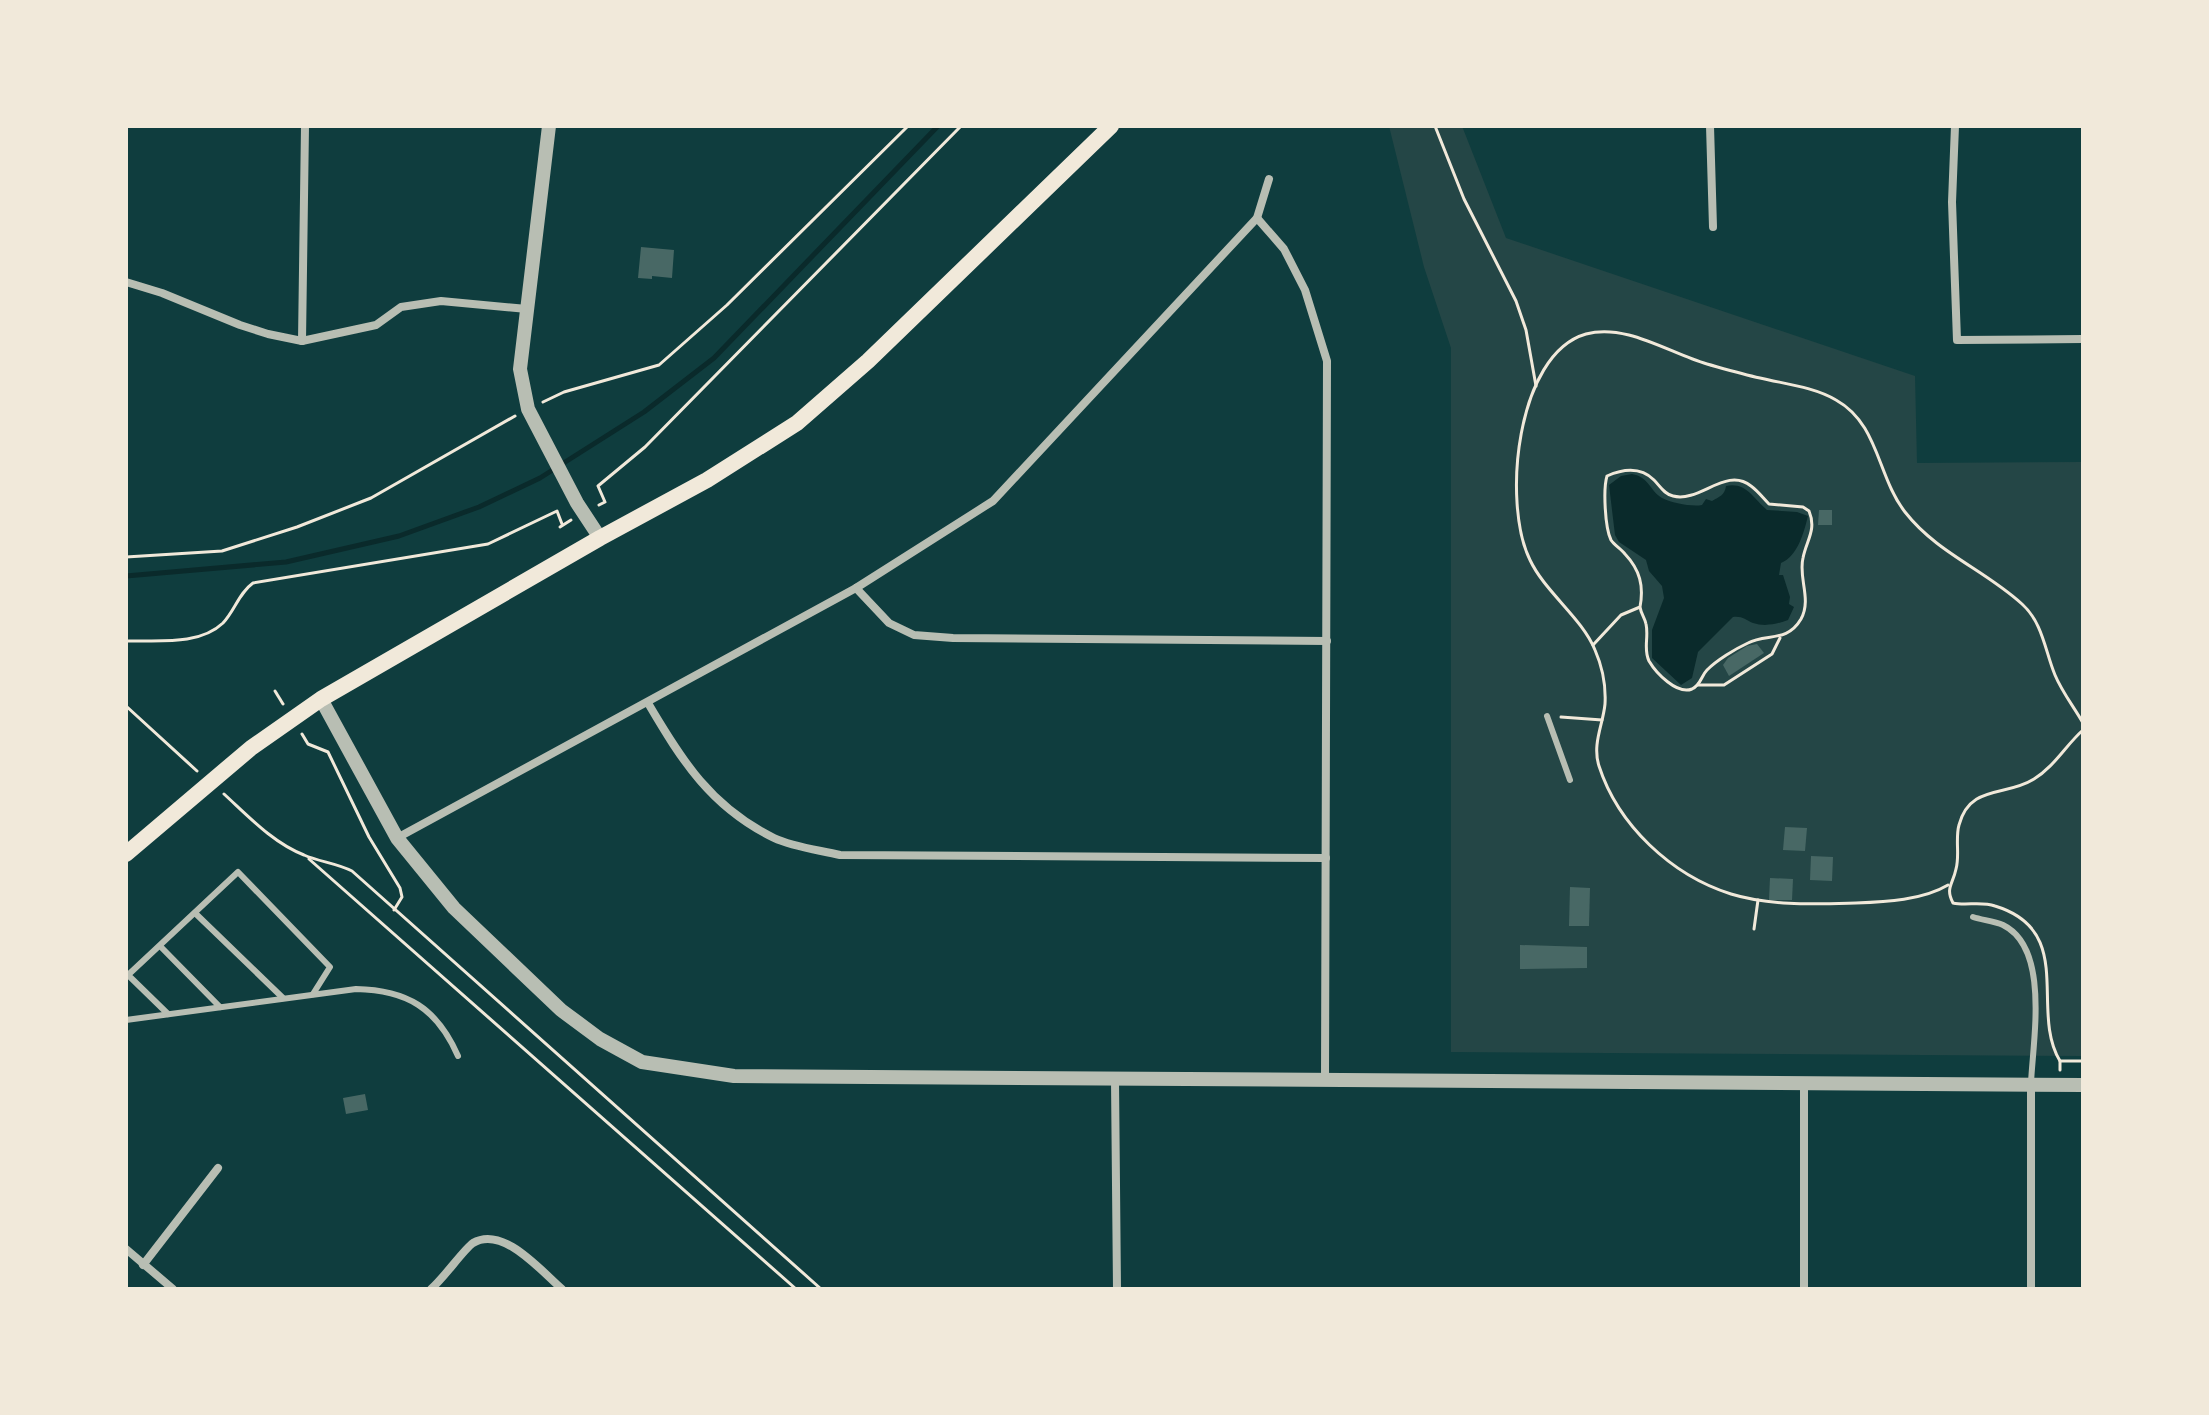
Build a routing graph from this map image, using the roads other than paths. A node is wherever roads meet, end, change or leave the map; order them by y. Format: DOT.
graph roads {
  1 [pos="305,126"];
  2 [pos="549,126"];
  3 [pos="1111,126"];
  4 [pos="1710,126"];
  5 [pos="1955,126"];
  6 [pos="1269,179"];
  7 [pos="1257,218"];
  8 [pos="1713,227"];
  9 [pos="126,282"];
  10 [pos="527,309"];
  11 [pos="2083,339"];
  12 [pos="302,341"];
  13 [pos="600,538"];
  14 [pos="856,588"];
  15 [pos="1327,641"];
  16 [pos="321,699"];
  17 [pos="648,703"];
  18 [pos="1547,716"];
  19 [pos="1570,780"];
  20 [pos="397,838"];
  21 [pos="126,854"];
  22 [pos="1326,858"];
  23 [pos="195,913"];
  24 [pos="1973,917"];
  25 [pos="160,946"];
  26 [pos="313,994"];
  27 [pos="283,998"];
  28 [pos="220,1007"];
  29 [pos="168,1014"];
  30 [pos="126,1020"];
  31 [pos="458,1056"];
  32 [pos="1115,1080"];
  33 [pos="1325,1081"];
  34 [pos="1804,1085"];
  35 [pos="2031,1085"];
  36 [pos="2083,1085"];
  37 [pos="218,1168"];
  38 [pos="126,1249"];
  39 [pos="143,1265"];
  40 [pos="173,1289"];
  41 [pos="431,1289"];
  42 [pos="562,1289"];
  43 [pos="1117,1289"];
  44 [pos="1804,1289"];
  45 [pos="2031,1289"];
  1 -- 12 [label="street"];
  2 -- 10 [label="street"];
  3 -- 13 [label="main road"];
  4 -- 8 [label="street"];
  5 -- 11 [label="street"];
  6 -- 7 [label="street"];
  7 -- 14 [label="street"];
  7 -- 15 [label="street"];
  9 -- 12 [label="street"];
  10 -- 12 [label="street"];
  10 -- 13 [label="street"];
  13 -- 16 [label="main road"];
  14 -- 15 [label="street"];
  14 -- 17 [label="street"];
  15 -- 22 [label="street"];
  16 -- 20 [label="street"];
  16 -- 21 [label="main road"];
  17 -- 20 [label="street"];
  17 -- 22 [label="street"];
  18 -- 19 [label="lane"];
  20 -- 32 [label="street"];
  22 -- 33 [label="street"];
  23 -- 25 [label="lane"];
  23 -- 26 [label="lane"];
  23 -- 27 [label="lane"];
  24 -- 35 [label="lane"];
  25 -- 28 [label="lane"];
  25 -- 29 [label="lane"];
  26 -- 27 [label="lane"];
  26 -- 31 [label="lane"];
  27 -- 28 [label="lane"];
  28 -- 29 [label="lane"];
  29 -- 30 [label="lane"];
  32 -- 33 [label="street"];
  32 -- 43 [label="street"];
  33 -- 34 [label="street"];
  34 -- 35 [label="street"];
  34 -- 44 [label="street"];
  35 -- 36 [label="street"];
  35 -- 45 [label="street"];
  37 -- 39 [label="street"];
  38 -- 39 [label="street"];
  39 -- 40 [label="street"];
  41 -- 42 [label="street"];
}
